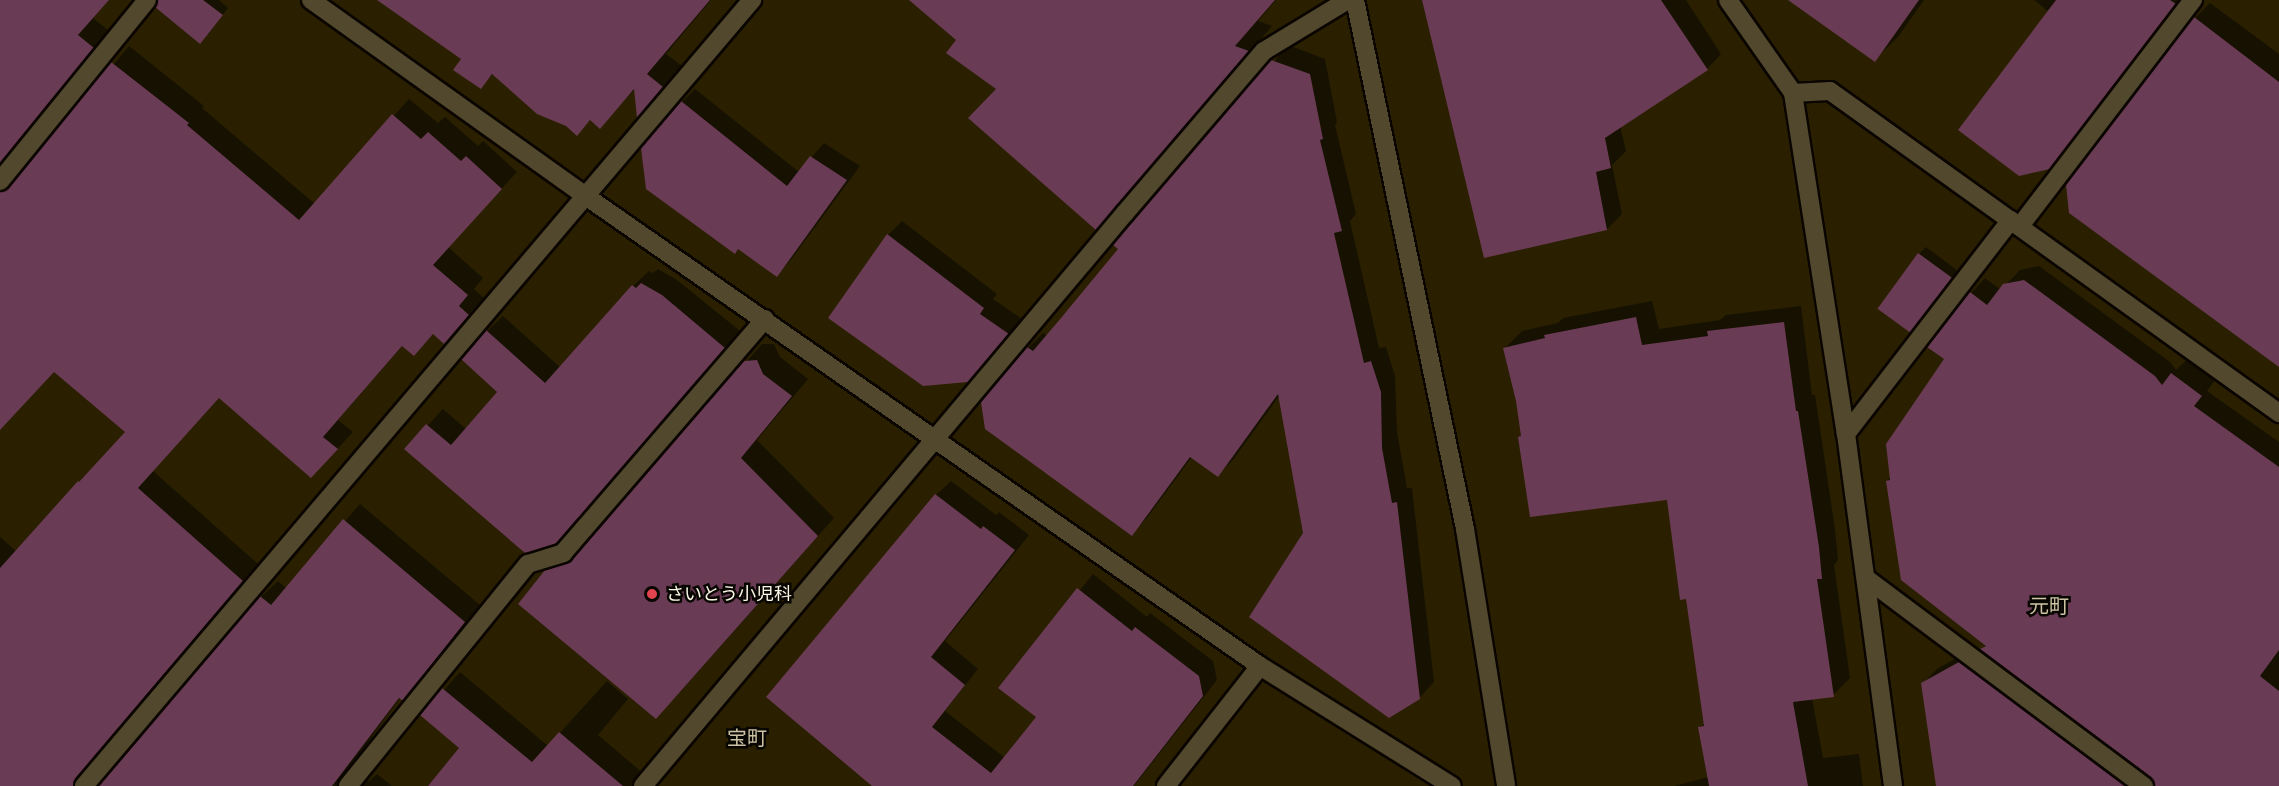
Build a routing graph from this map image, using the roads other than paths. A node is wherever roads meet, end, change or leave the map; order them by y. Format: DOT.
graph roads {
  1 [pos="147,0"];
  2 [pos="311,0"];
  3 [pos="752,0"];
  4 [pos="1348,0"];
  5 [pos="1355,0"];
  6 [pos="1728,0"];
  7 [pos="2193,0"];
  8 [pos="1793,93"];
  9 [pos="0,181"];
  10 [pos="587,196"];
  11 [pos="2015,223"];
  12 [pos="765,319"];
  13 [pos="2279,413"];
  14 [pos="1846,434"];
  15 [pos="935,438"];
  16 [pos="1867,579"];
  17 [pos="1260,666"];
  18 [pos="84,786"];
  19 [pos="348,786"];
  20 [pos="643,786"];
  21 [pos="1166,786"];
  22 [pos="1452,786"];
  23 [pos="1506,786"];
  24 [pos="1893,786"];
  25 [pos="2144,786"];
  1 -- 9 [label="street"];
  2 -- 10 [label="street"];
  3 -- 10 [label="street"];
  4 -- 15 [label="street"];
  5 -- 23 [label="street"];
  6 -- 8 [label="street"];
  7 -- 11 [label="street"];
  8 -- 11 [label="street"];
  8 -- 14 [label="street"];
  10 -- 12 [label="street"];
  10 -- 18 [label="street"];
  11 -- 13 [label="street"];
  11 -- 14 [label="street"];
  12 -- 15 [label="street"];
  12 -- 19 [label="street"];
  14 -- 16 [label="street"];
  15 -- 17 [label="street"];
  15 -- 20 [label="street"];
  16 -- 24 [label="street"];
  16 -- 25 [label="street"];
  17 -- 21 [label="street"];
  17 -- 22 [label="street"];
}
